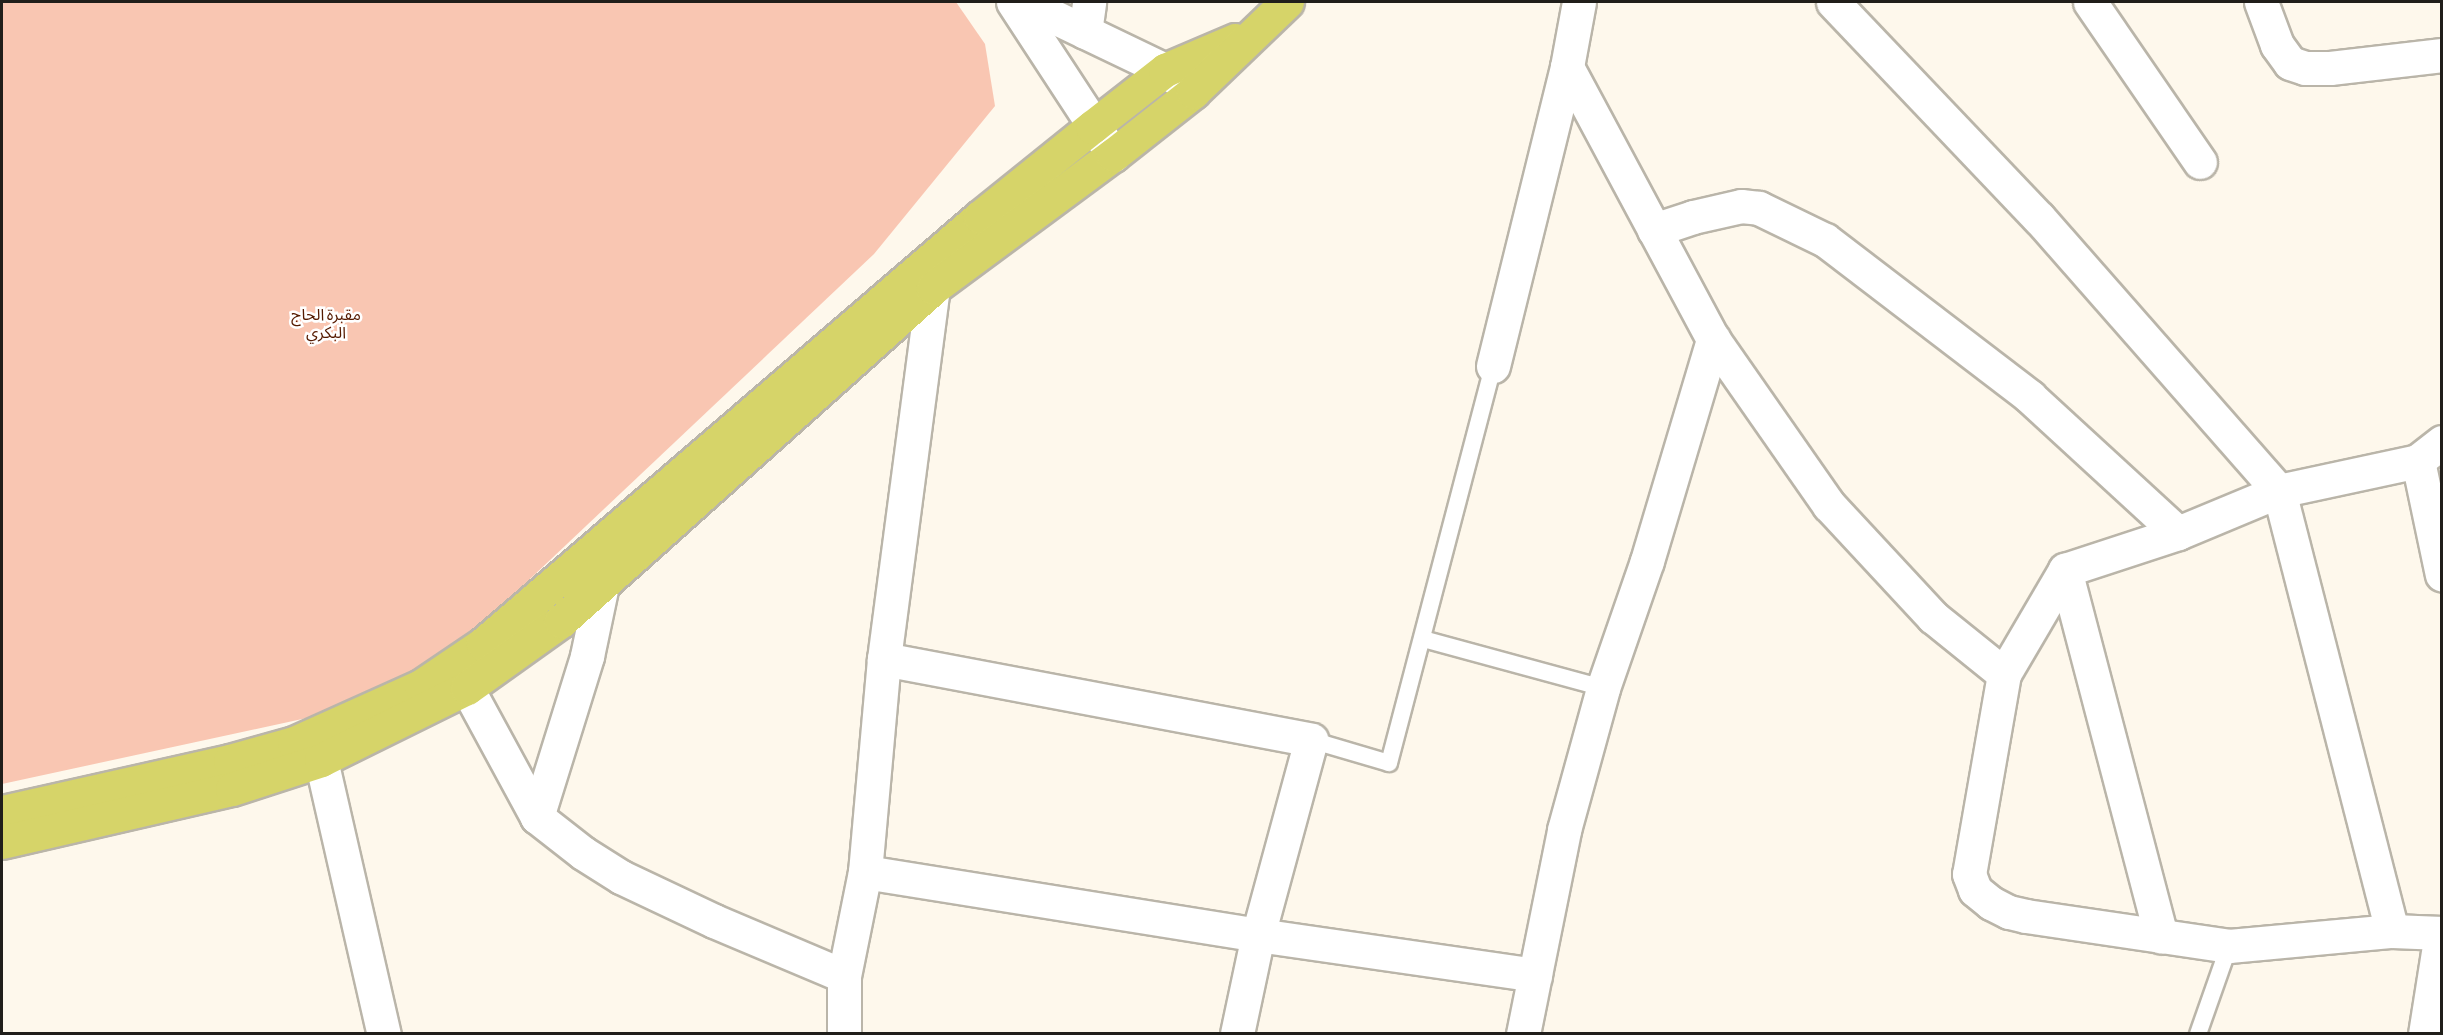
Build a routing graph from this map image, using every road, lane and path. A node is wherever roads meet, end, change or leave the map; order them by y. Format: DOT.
graph roads {
  1 [pos="1013,2"];
  2 [pos="1023,2"];
  3 [pos="1287,2"];
  4 [pos="1579,2"];
  5 [pos="1833,2"];
  6 [pos="2090,2"];
  7 [pos="2262,2"];
  8 [pos="1087,17"];
  9 [pos="1253,32"];
  10 [pos="2442,55"];
  11 [pos="1567,67"];
  12 [pos="1165,70"];
  13 [pos="1193,92"];
  14 [pos="1092,127"];
  15 [pos="1113,155"];
  16 [pos="2200,162"];
  17 [pos="1654,230"];
  18 [pos="933,288"];
  19 [pos="1713,339"];
  20 [pos="1493,366"];
  21 [pos="2430,452"];
  22 [pos="2280,491"];
  23 [pos="2178,532"];
  24 [pos="2066,570"];
  25 [pos="2442,575"];
  26 [pos="602,585"];
  27 [pos="1423,639"];
  28 [pos="884,659"];
  29 [pos="2004,675"];
  30 [pos="468,688"];
  31 [pos="1603,688"];
  32 [pos="1311,740"];
  33 [pos="321,760"];
  34 [pos="2,812"];
  35 [pos="537,817"];
  36 [pos="2,842"];
  37 [pos="865,872"];
  38 [pos="2392,931"];
  39 [pos="2441,933"];
  40 [pos="1258,935"];
  41 [pos="2161,937"];
  42 [pos="2229,946"];
  43 [pos="1534,975"];
  44 [pos="844,976"];
  45 [pos="384,1034"];
  46 [pos="843,1034"];
  47 [pos="1237,1034"];
  48 [pos="1523,1034"];
  49 [pos="2198,1034"];
  50 [pos="2425,1034"];
  1 -- 14 [label="street"];
  2 -- 8 [label="street"];
  3 -- 9 [label="main road"];
  4 -- 11 [label="street"];
  5 -- 22 [label="street"];
  6 -- 16 [label="street"];
  7 -- 10 [label="street"];
  8 -- 12 [label="street"];
  9 -- 12 [label="main road"];
  9 -- 13 [label="main road"];
  11 -- 17 [label="street"];
  11 -- 20 [label="street"];
  12 -- 13 [label="street"];
  12 -- 14 [label="main road"];
  13 -- 15 [label="main road"];
  14 -- 15 [label="street"];
  14 -- 34 [label="main road"];
  15 -- 18 [label="main road"];
  17 -- 19 [label="street"];
  17 -- 23 [label="street"];
  18 -- 26 [label="main road"];
  18 -- 28 [label="street"];
  19 -- 29 [label="street"];
  19 -- 31 [label="street"];
  20 -- 27 [label="lane"];
  21 -- 22 [label="street"];
  21 -- 25 [label="street"];
  22 -- 23 [label="street"];
  22 -- 38 [label="street"];
  23 -- 24 [label="street"];
  24 -- 29 [label="street"];
  24 -- 41 [label="street"];
  26 -- 30 [label="main road"];
  26 -- 35 [label="street"];
  27 -- 31 [label="lane"];
  27 -- 32 [label="lane"];
  28 -- 32 [label="street"];
  28 -- 37 [label="street"];
  29 -- 41 [label="street"];
  30 -- 33 [label="main road"];
  30 -- 35 [label="street"];
  31 -- 43 [label="street"];
  32 -- 40 [label="street"];
  33 -- 36 [label="main road"];
  33 -- 45 [label="street"];
  35 -- 44 [label="street"];
  37 -- 40 [label="street"];
  37 -- 44 [label="street"];
  38 -- 39 [label="street"];
  38 -- 42 [label="street"];
  39 -- 50 [label="street"];
  40 -- 43 [label="street"];
  40 -- 47 [label="street"];
  41 -- 42 [label="street"];
  42 -- 49 [label="lane"];
  43 -- 48 [label="street"];
  44 -- 46 [label="street"];
}
